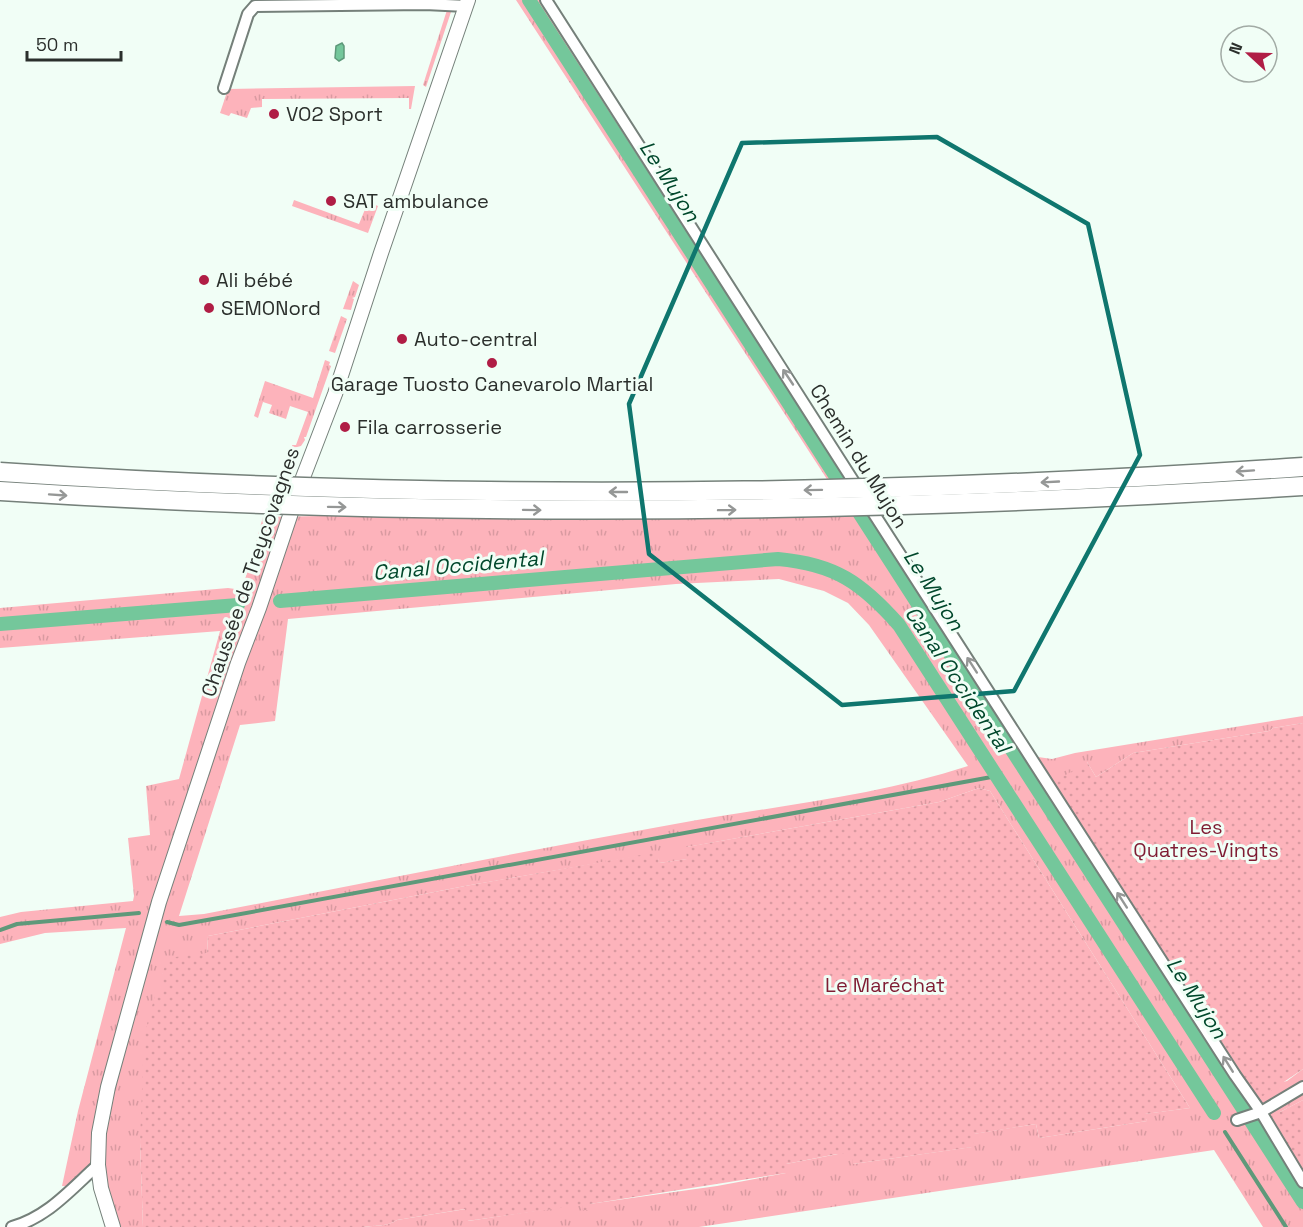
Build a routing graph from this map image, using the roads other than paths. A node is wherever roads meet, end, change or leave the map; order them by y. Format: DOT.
graph roads {
  1 [pos="546,0"];
  2 [pos="467,3"];
  3 [pos="224,88"];
  4 [pos="1303,467"];
  5 [pos="0,472"];
  6 [pos="1303,486"];
  7 [pos="0,491"];
  8 [pos="1303,1087"];
  9 [pos="1261,1112"];
  10 [pos="1237,1120"];
  11 [pos="98,1165"];
  12 [pos="1303,1182"];
  13 [pos="12,1227"];
  14 [pos="113,1227"];
  9 -- 1 [label="street, Chemin du Mujon, one-way"];
  2 -- 3 [label="street"];
  2 -- 11 [label="main road, Chaussée de Treycovagnes"];
  4 -- 5 [label="highway, one-way, bridge"];
  7 -- 6 [label="highway, one-way, bridge"];
  8 -- 9 [label="street"];
  9 -- 10 [label="street"];
  9 -- 12 [label="street, Chemin du Mujon"];
  11 -- 13 [label="street"];
  11 -- 14 [label="main road, Chaussée de Treycovagnes"];
}
